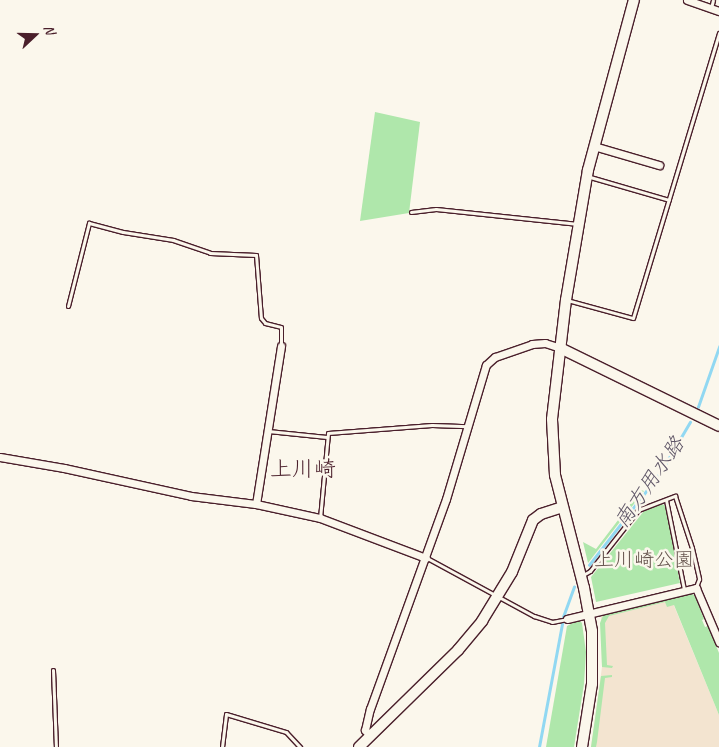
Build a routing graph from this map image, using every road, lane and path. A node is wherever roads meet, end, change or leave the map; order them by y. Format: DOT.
graph roads {
  1 [pos="634,0"];
  2 [pos="687,0"];
  3 [pos="713,0"];
  4 [pos="711,8"];
  5 [pos="719,11"];
  6 [pos="719,33"];
  7 [pos="594,146"];
  8 [pos="659,165"];
  9 [pos="587,177"];
  10 [pos="669,200"];
  11 [pos="411,212"];
  12 [pos="578,224"];
  13 [pos="566,300"];
  14 [pos="68,306"];
  15 [pos="281,346"];
  16 [pos="560,348"];
  17 [pos="469,426"];
  18 [pos="719,426"];
  19 [pos="268,431"];
  20 [pos="326,437"];
  21 [pos="0,457"];
  22 [pos="666,500"];
  23 [pos="256,504"];
  24 [pos="562,507"];
  25 [pos="320,518"];
  26 [pos="426,558"];
  27 [pos="581,576"];
  28 [pos="696,588"];
  29 [pos="684,589"];
  30 [pos="498,598"];
  31 [pos="590,613"];
  32 [pos="567,619"];
  33 [pos="719,642"];
  34 [pos="53,670"];
  35 [pos="370,736"];
  36 [pos="56,747"];
  37 [pos="222,747"];
  38 [pos="300,747"];
  39 [pos="359,747"];
  40 [pos="582,747"];
  1 -- 7 [label="street"];
  2 -- 4 [label="street"];
  3 -- 4 [label="lane"];
  4 -- 5 [label="street"];
  6 -- 10 [label="lane"];
  7 -- 8 [label="street"];
  7 -- 9 [label="street"];
  9 -- 10 [label="lane"];
  9 -- 12 [label="street"];
  10 -- 13 [label="lane"];
  11 -- 12 [label="lane"];
  12 -- 13 [label="street"];
  13 -- 16 [label="street"];
  14 -- 15 [label="lane"];
  15 -- 19 [label="street"];
  16 -- 17 [label="street"];
  16 -- 18 [label="street"];
  16 -- 24 [label="street"];
  17 -- 20 [label="lane"];
  17 -- 26 [label="street"];
  19 -- 20 [label="lane"];
  19 -- 23 [label="street"];
  20 -- 25 [label="lane"];
  21 -- 23 [label="street"];
  22 -- 27 [label="lane"];
  22 -- 28 [label="lane"];
  22 -- 29 [label="lane"];
  23 -- 25 [label="street"];
  24 -- 27 [label="street"];
  24 -- 30 [label="street"];
  25 -- 26 [label="street"];
  26 -- 30 [label="lane"];
  26 -- 35 [label="street"];
  27 -- 31 [label="street"];
  28 -- 29 [label="street"];
  28 -- 33 [label="street"];
  29 -- 31 [label="street"];
  30 -- 32 [label="lane"];
  30 -- 35 [label="street"];
  31 -- 32 [label="street"];
  31 -- 40 [label="street"];
  34 -- 36 [label="lane"];
  35 -- 39 [label="street"];
  37 -- 38 [label="lane"];
}
